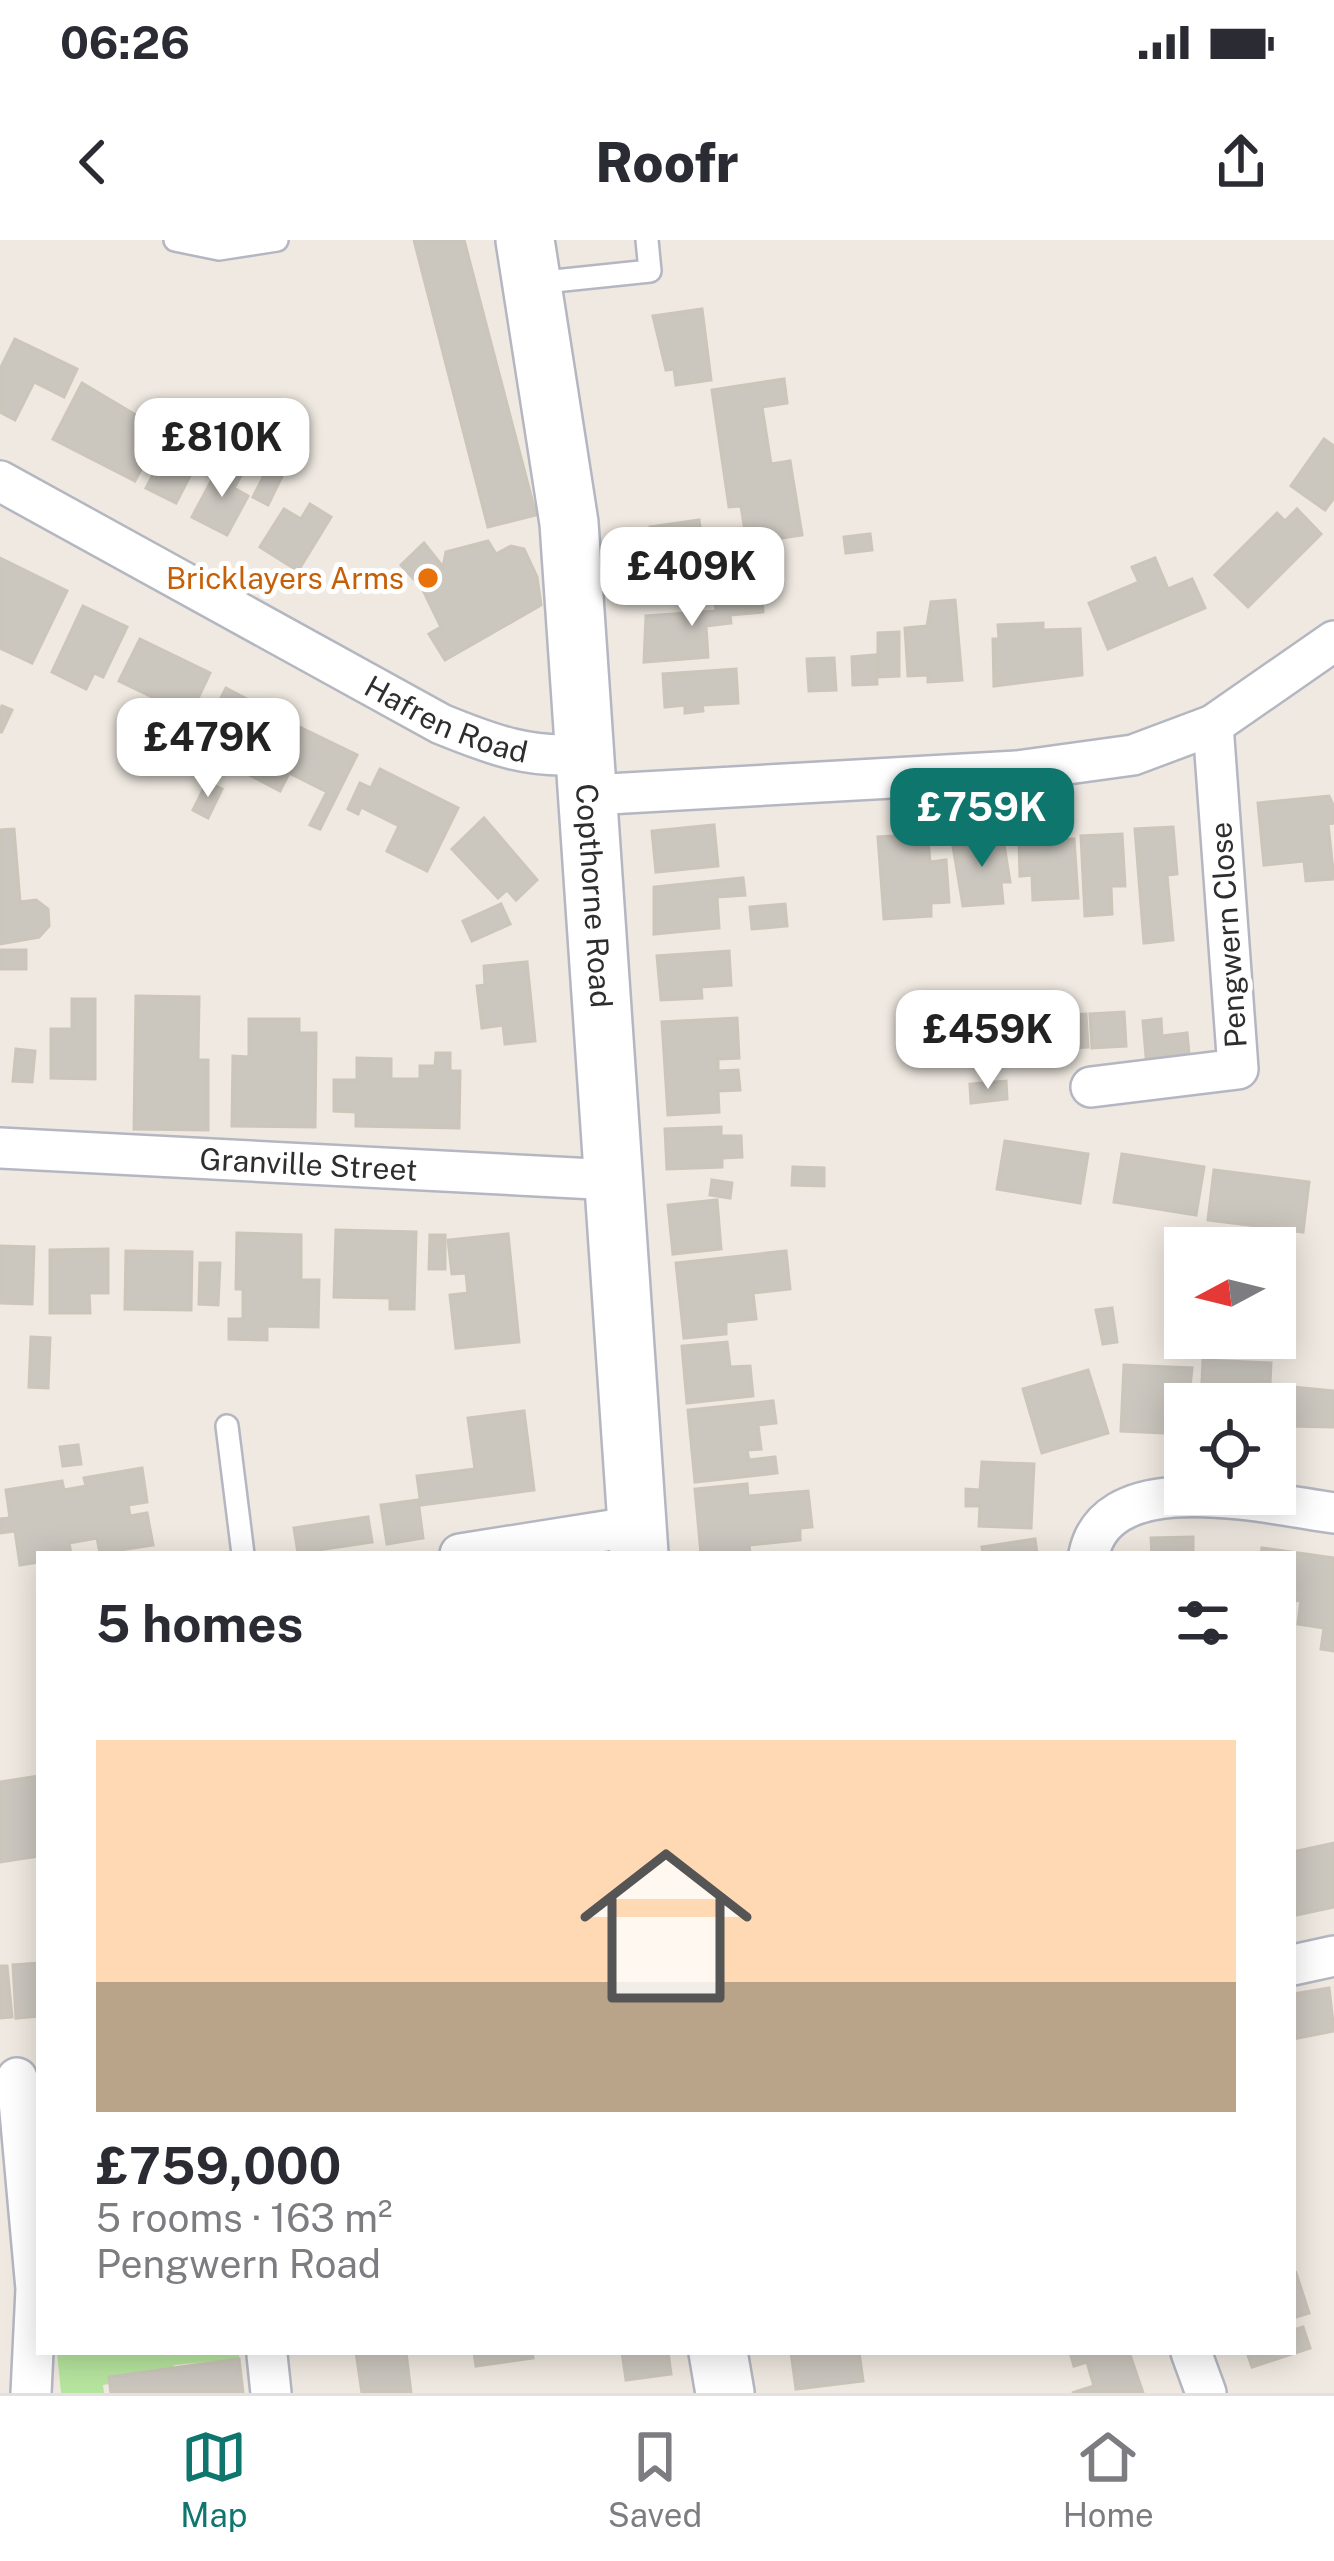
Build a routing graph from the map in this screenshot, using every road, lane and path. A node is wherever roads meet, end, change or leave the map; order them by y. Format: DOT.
graph roads {
  1 [pos="175,240"];
  2 [pos="277,240"];
  3 [pos="647,240"];
  4 [pos="530,261"];
  5 [pos="0,481"];
  6 [pos="1330,654"];
  7 [pos="1213,724"];
  8 [pos="589,774"];
  9 [pos="1091,1087"];
  10 [pos="0,1148"];
  11 [pos="614,1180"];
  12 [pos="227,1426"];
  13 [pos="1334,1513"];
  14 [pos="638,1540"];
  15 [pos="243,1551"];
  16 [pos="498,1551"];
  17 [pos="1090,1551"];
  18 [pos="1334,1956"];
  19 [pos="1296,1964"];
  20 [pos="19,2078"];
  21 [pos="1192,2355"];
  22 [pos="32,2393"];
  23 [pos="1206,2393"];
  1 -- 2 [label="lane"];
  3 -- 4 [label="lane"];
  4 -- 8 [label="main road, Copthorne Road"];
  5 -- 8 [label="street, Hafren Road"];
  6 -- 7 [label="street, Hafren Road"];
  7 -- 8 [label="street, Hafren Road"];
  7 -- 9 [label="street, Pengwern Close"];
  8 -- 11 [label="main road, Copthorne Road"];
  10 -- 11 [label="street, Granville Street"];
  11 -- 14 [label="main road, Copthorne Road"];
  12 -- 15 [label="lane"];
  13 -- 17 [label="street"];
  14 -- 16 [label="street"];
  18 -- 19 [label="street"];
  20 -- 22 [label="street"];
  21 -- 23 [label="street"];
}
